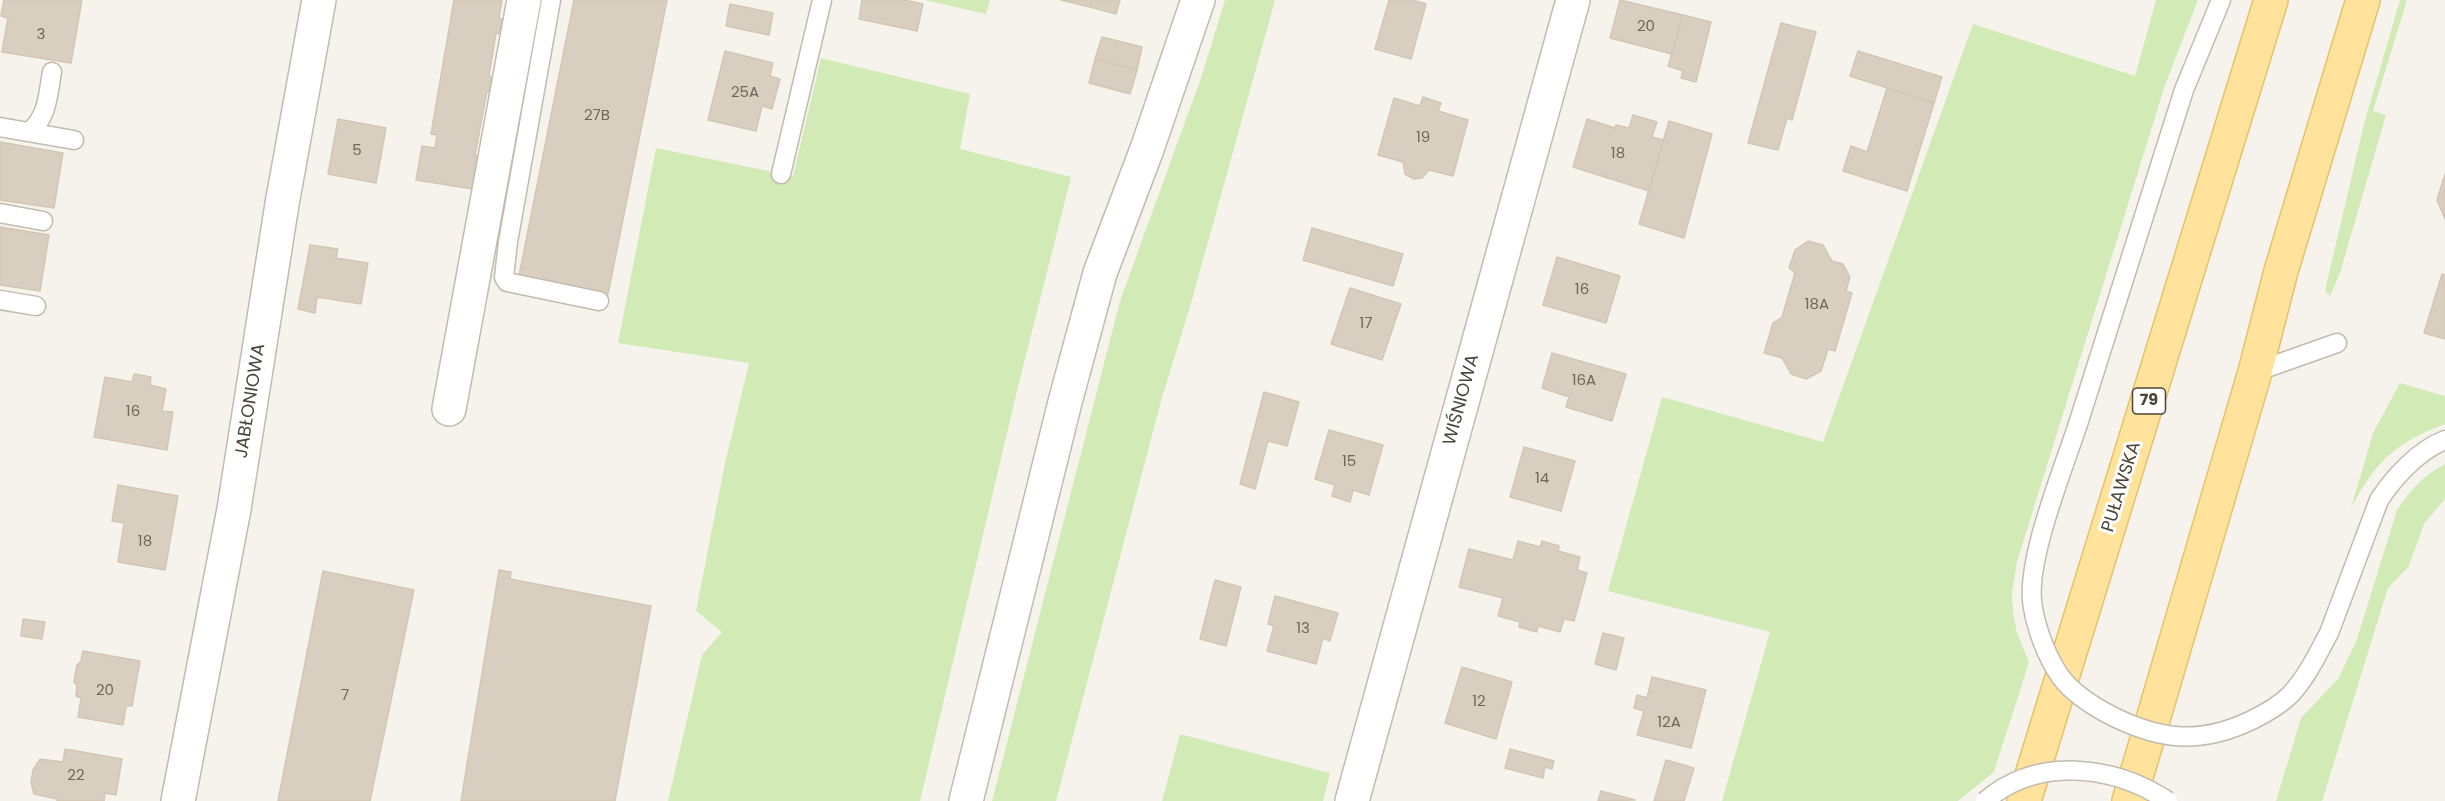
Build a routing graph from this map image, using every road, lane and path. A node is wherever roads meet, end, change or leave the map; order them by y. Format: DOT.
graph roads {
  1 [pos="318,0"];
  2 [pos="524,0"];
  3 [pos="551,0"];
  4 [pos="822,0"];
  5 [pos="1198,0"];
  6 [pos="1573,0"];
  7 [pos="2221,0"];
  8 [pos="2271,0"];
  9 [pos="2363,0"];
  10 [pos="52,72"];
  11 [pos="0,127"];
  12 [pos="29,132"];
  13 [pos="74,140"];
  14 [pos="781,174"];
  15 [pos="0,213"];
  16 [pos="43,221"];
  17 [pos="0,300"];
  18 [pos="599,301"];
  19 [pos="36,306"];
  20 [pos="2337,343"];
  21 [pos="2255,372"];
  22 [pos="449,409"];
  23 [pos="2445,440"];
  24 [pos="178,801"];
  25 [pos="966,801"];
  26 [pos="1352,801"];
  27 [pos="1985,801"];
  28 [pos="2024,801"];
  29 [pos="2129,801"];
  30 [pos="2168,801"];
  1 -- 24 [label="street, JABŁONIOWA"];
  2 -- 22 [label="street"];
  3 -- 18 [label="lane"];
  4 -- 14 [label="lane"];
  5 -- 25 [label="street"];
  6 -- 26 [label="street, WIŚNIOWA"];
  7 -- 23 [label="lane, bridge"];
  8 -- 28 [label="main road, PUŁAWSKA / 79"];
  9 -- 21 [label="main road"];
  10 -- 12 [label="lane"];
  11 -- 12 [label="lane"];
  12 -- 13 [label="lane"];
  15 -- 16 [label="lane"];
  17 -- 19 [label="lane"];
  20 -- 21 [label="lane"];
  21 -- 29 [label="main road"];
  27 -- 30 [label="lane, bridge"];
}
